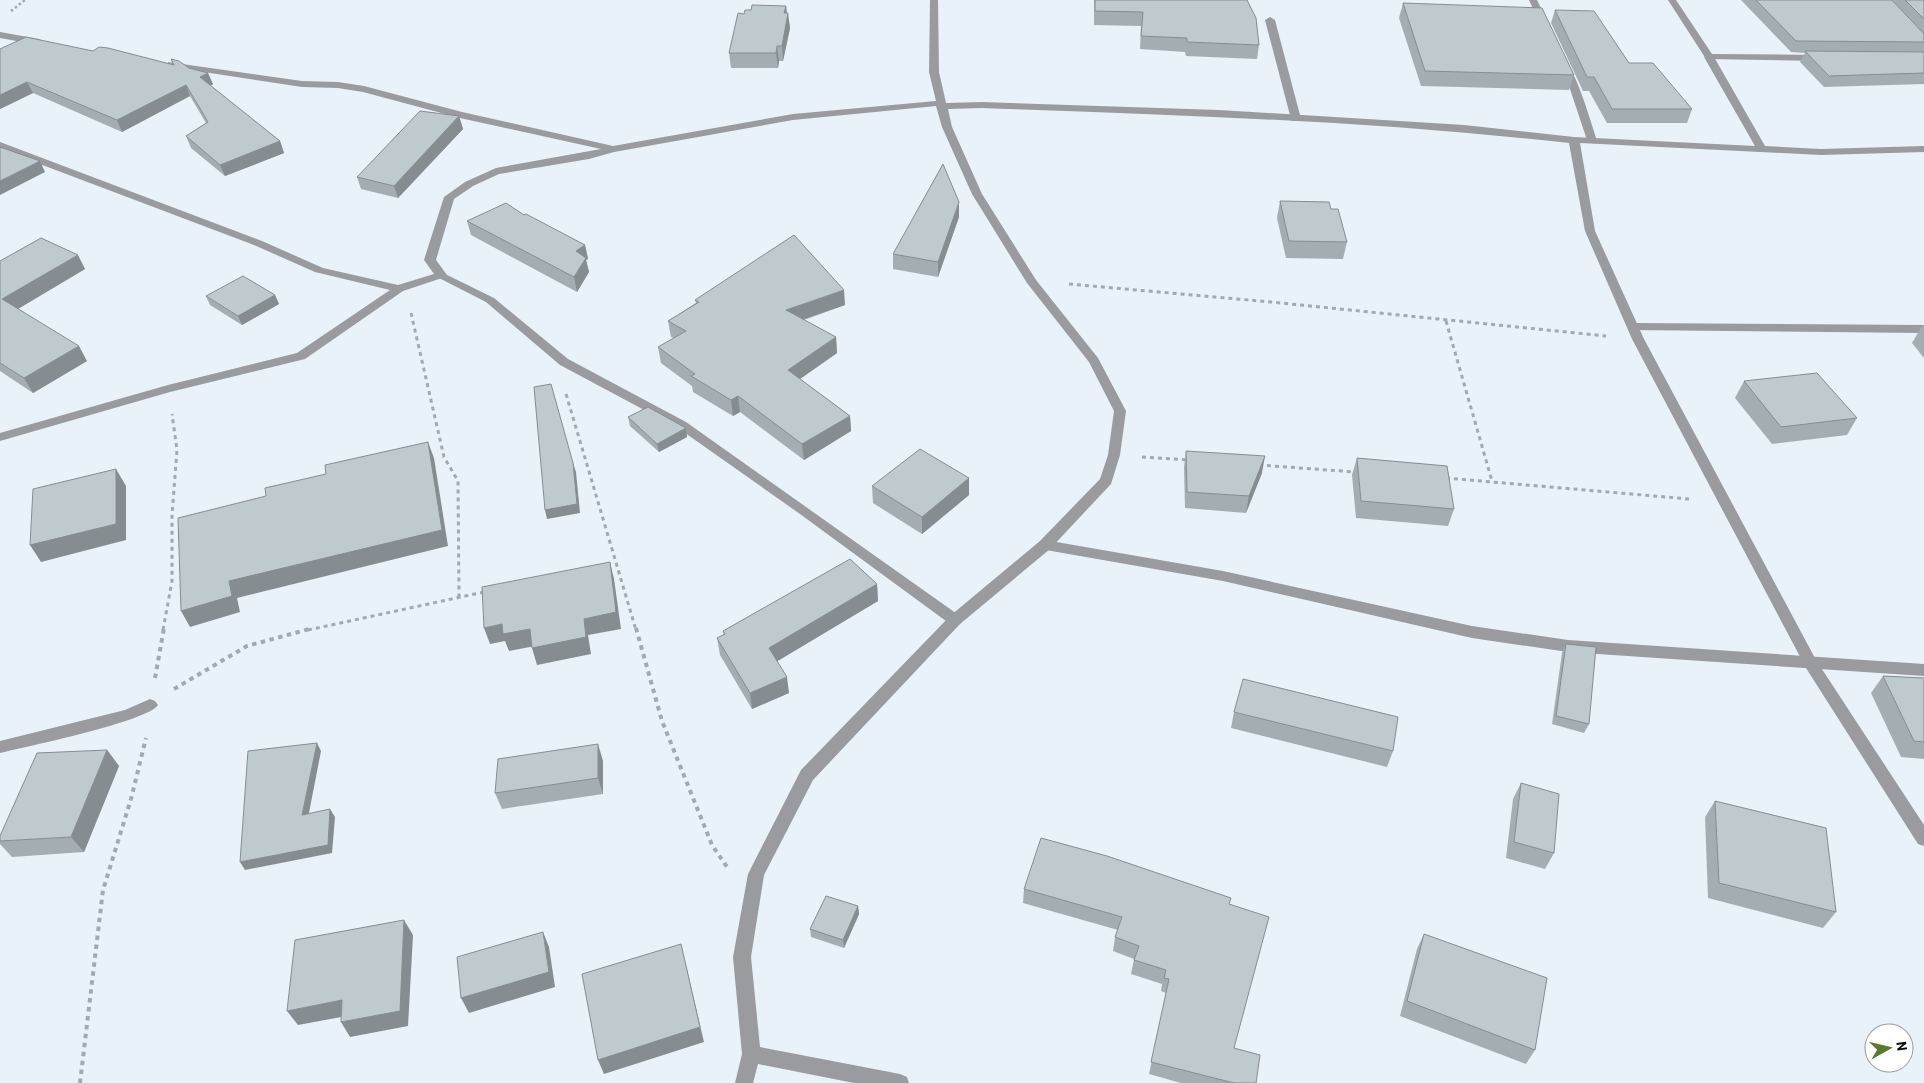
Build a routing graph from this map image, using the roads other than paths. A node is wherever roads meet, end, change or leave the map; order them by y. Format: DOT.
graph roads {
  1 [pos="934,0"];
  2 [pos="1533,0"];
  3 [pos="1672,0"];
  4 [pos="1270,20"];
  5 [pos="0,35"];
  6 [pos="1550,36"];
  7 [pos="49,43"];
  8 [pos="1558,53"];
  9 [pos="1708,58"];
  10 [pos="1836,58"];
  11 [pos="157,62"];
  12 [pos="941,104"];
  13 [pos="1296,119"];
  14 [pos="1574,140"];
  15 [pos="1592,140"];
  16 [pos="0,145"];
  17 [pos="1761,148"];
  18 [pos="1924,149"];
  19 [pos="613,150"];
  20 [pos="441,275"];
  21 [pos="399,289"];
  22 [pos="1924,329"];
  23 [pos="1636,333"];
  24 [pos="0,437"];
  25 [pos="1045,545"];
  26 [pos="955,620"];
  27 [pos="1811,664"];
  28 [pos="1924,670"];
  29 [pos="150,705"];
  30 [pos="0,747"];
  31 [pos="1924,839"];
  32 [pos="750,1054"];
  33 [pos="744,1083"];
  34 [pos="900,1083"];
  1 -- 12 [label="street"];
  2 -- 6 [label="street"];
  3 -- 9 [label="street"];
  4 -- 13 [label="street"];
  5 -- 7 [label="street"];
  8 -- 15 [label="street"];
  9 -- 10 [label="street"];
  9 -- 17 [label="street"];
  11 -- 19 [label="street"];
  12 -- 13 [label="street"];
  12 -- 19 [label="street"];
  12 -- 25 [label="street"];
  13 -- 14 [label="street"];
  14 -- 15 [label="street"];
  14 -- 23 [label="street"];
  15 -- 17 [label="street"];
  16 -- 21 [label="street"];
  17 -- 18 [label="street"];
  19 -- 20 [label="street"];
  20 -- 21 [label="street"];
  20 -- 26 [label="street"];
  21 -- 24 [label="street"];
  22 -- 23 [label="street"];
  23 -- 27 [label="street"];
  25 -- 26 [label="street"];
  25 -- 27 [label="street"];
  26 -- 32 [label="street"];
  27 -- 28 [label="street"];
  27 -- 31 [label="street"];
  29 -- 30 [label="street"];
  32 -- 33 [label="street"];
  32 -- 34 [label="street"];
}
